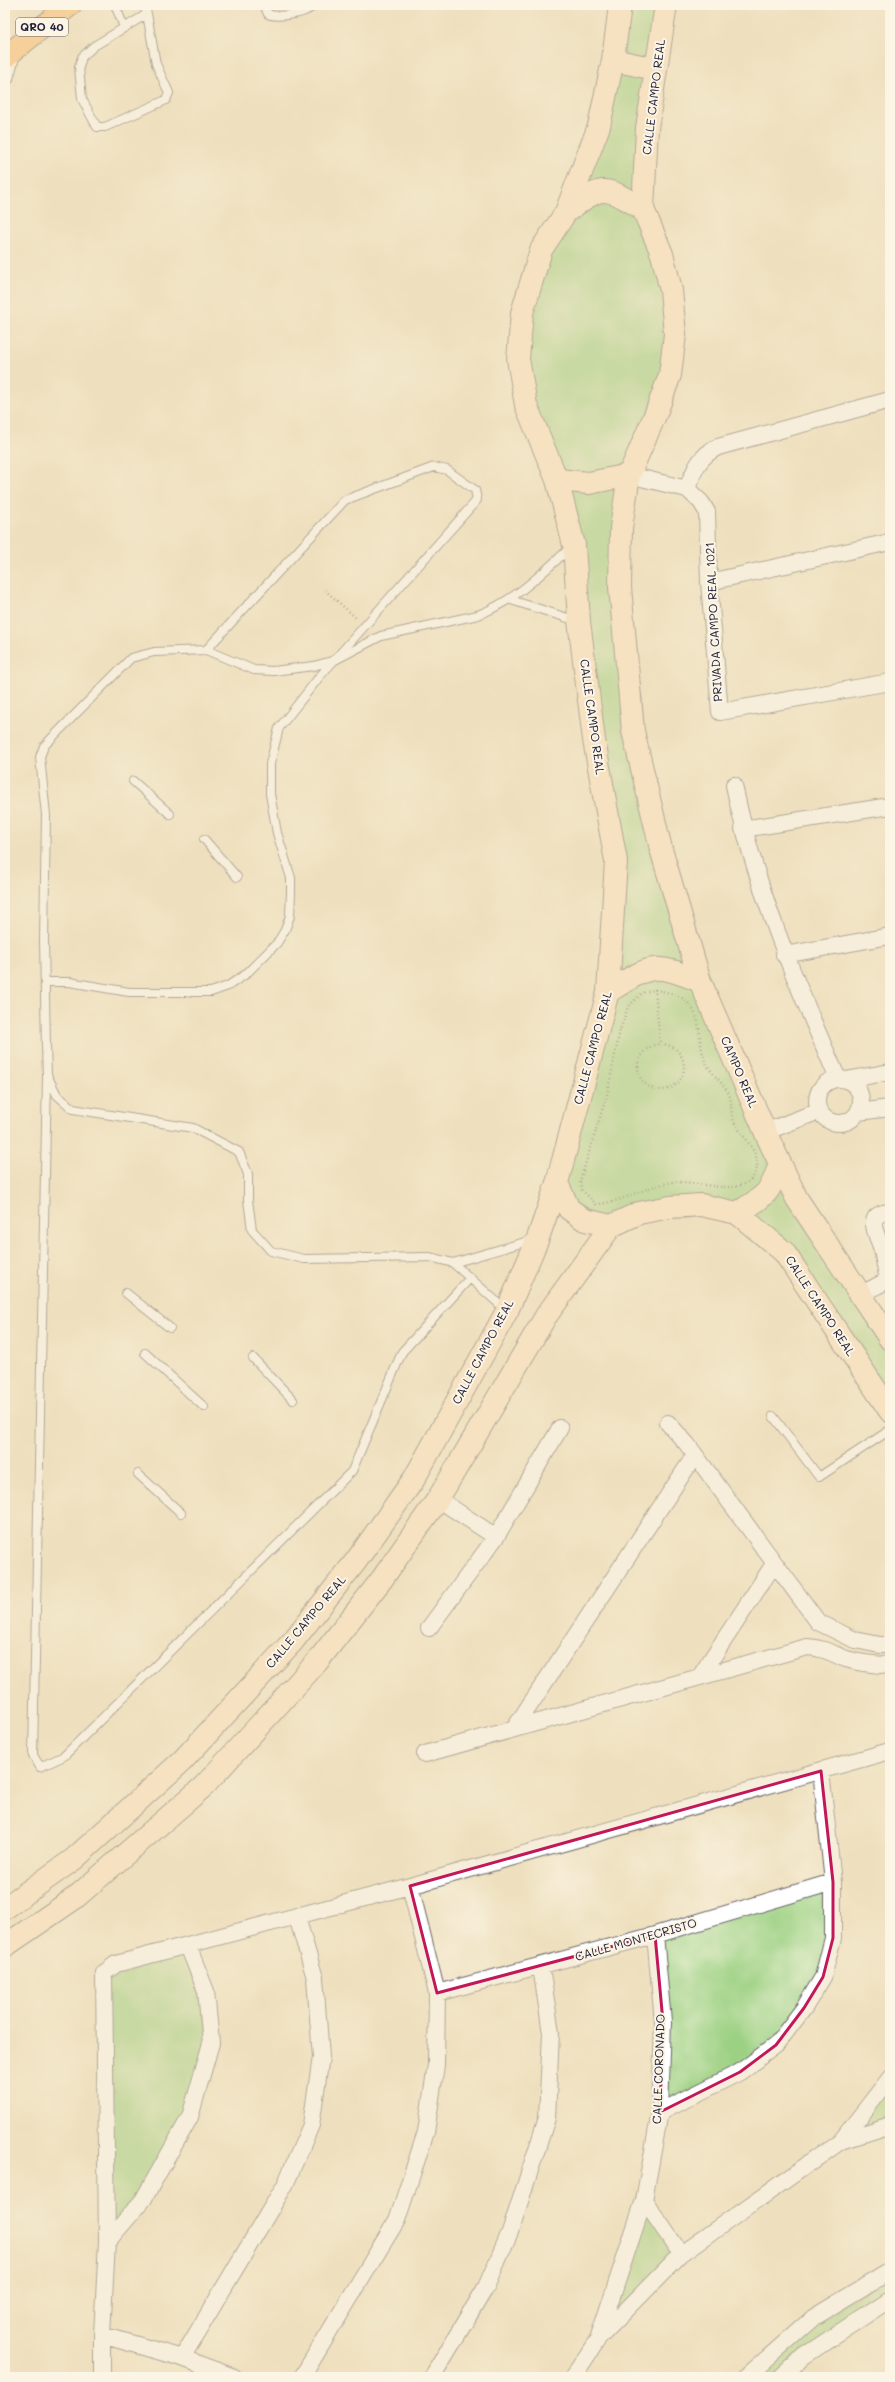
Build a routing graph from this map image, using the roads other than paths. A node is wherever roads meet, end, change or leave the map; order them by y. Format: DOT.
graph roads {
  1 [pos="70,5"];
  2 [pos="115,5"];
  3 [pos="144,5"];
  4 [pos="264,5"];
  5 [pos="313,5"];
  6 [pos="620,5"];
  7 [pos="666,5"];
  8 [pos="147,14"];
  9 [pos="124,26"];
  10 [pos="9,53"];
  11 [pos="613,60"];
  12 [pos="656,69"];
  13 [pos="5,78"];
  14 [pos="643,210"];
  15 [pos="566,212"];
  16 [pos="890,400"];
  17 [pos="629,475"];
  18 [pos="557,480"];
  19 [pos="687,489"];
  20 [pos="890,542"];
  21 [pos="574,545"];
  22 [pos="710,582"];
  23 [pos="511,600"];
  24 [pos="579,621"];
  25 [pos="206,650"];
  26 [pos="335,660"];
  27 [pos="890,682"];
  28 [pos="133,781"];
  29 [pos="734,785"];
  30 [pos="890,806"];
  31 [pos="170,814"];
  32 [pos="743,829"];
  33 [pos="204,839"];
  34 [pos="237,877"];
  35 [pos="890,936"];
  36 [pos="784,955"];
  37 [pos="700,981"];
  38 [pos="45,982"];
  39 [pos="608,992"];
  40 [pos="890,1072"];
  41 [pos="47,1075"];
  42 [pos="842,1080"];
  43 [pos="890,1108"];
  44 [pos="818,1111"];
  45 [pos="858,1112"];
  46 [pos="765,1132"];
  47 [pos="780,1163"];
  48 [pos="557,1183"];
  49 [pos="890,1212"];
  50 [pos="738,1213"];
  51 [pos="611,1226"];
  52 [pos="538,1238"];
  53 [pos="886,1245"];
  54 [pos="453,1263"];
  55 [pos="470,1278"];
  56 [pos="889,1280"];
  57 [pos="126,1293"];
  58 [pos="860,1295"];
  59 [pos="507,1311"];
  60 [pos="170,1328"];
  61 [pos="890,1339"];
  62 [pos="145,1353"];
  63 [pos="253,1358"];
  64 [pos="294,1400"];
  65 [pos="204,1407"];
  66 [pos="890,1411"];
  67 [pos="773,1416"];
  68 [pos="668,1423"];
  69 [pos="560,1428"];
  70 [pos="890,1430"];
  71 [pos="695,1455"];
  72 [pos="138,1474"];
  73 [pos="438,1499"];
  74 [pos="181,1513"];
  75 [pos="496,1537"];
  76 [pos="774,1564"];
  77 [pos="818,1622"];
  78 [pos="428,1628"];
  79 [pos="890,1645"];
  80 [pos="807,1647"];
  81 [pos="890,1664"];
  82 [pos="701,1676"];
  83 [pos="514,1729"];
  84 [pos="890,1751"];
  85 [pos="425,1754"];
  86 [pos="821,1771"];
  87 [pos="833,1882"];
  88 [pos="410,1886"];
  89 [pos="5,1908"];
  90 [pos="297,1917"];
  91 [pos="655,1935"];
  92 [pos="5,1946"];
  93 [pos="188,1946"];
  94 [pos="541,1967"];
  95 [pos="437,1993"];
  96 [pos="890,2078"];
  97 [pos="660,2112"];
  98 [pos="890,2125"];
  99 [pos="841,2141"];
  100 [pos="644,2200"];
  101 [pos="108,2242"];
  102 [pos="681,2254"];
  103 [pos="890,2271"];
  104 [pos="890,2299"];
  105 [pos="102,2335"];
  106 [pos="598,2339"];
  107 [pos="182,2358"];
  108 [pos="102,2377"];
  109 [pos="234,2377"];
  110 [pos="302,2377"];
  111 [pos="432,2377"];
  112 [pos="573,2377"];
  113 [pos="746,2377"];
  114 [pos="781,2377"];
  1 -- 10 [label="highway, QRO 40"];
  2 -- 9 [label="lane"];
  3 -- 8 [label="lane"];
  4 -- 5 [label="lane"];
  6 -- 11 [label="street, CALLE CAMPO REAL"];
  7 -- 12 [label="street, CALLE CAMPO REAL"];
  8 -- 9 [label="lane"];
  8 -- 9 [label="lane"];
  10 -- 13 [label="street"];
  11 -- 12 [label="street"];
  11 -- 15 [label="street, CALLE CAMPO REAL"];
  12 -- 14 [label="street, CALLE CAMPO REAL"];
  14 -- 15 [label="street"];
  14 -- 17 [label="street, CALLE CAMPO REAL"];
  15 -- 18 [label="street, CALLE CAMPO REAL"];
  16 -- 19 [label="street"];
  17 -- 18 [label="street"];
  17 -- 19 [label="street"];
  17 -- 37 [label="street, CALLE CAMPO REAL"];
  18 -- 21 [label="street, CALLE CAMPO REAL"];
  19 -- 22 [label="street, PRIVADA CAMPO REAL 1021"];
  20 -- 22 [label="street"];
  21 -- 23 [label="lane"];
  21 -- 24 [label="street, CALLE CAMPO REAL"];
  22 -- 27 [label="street, PRIVADA CAMPO REAL 1021"];
  23 -- 24 [label="lane"];
  23 -- 26 [label="lane"];
  24 -- 39 [label="street, CALLE CAMPO REAL"];
  25 -- 26 [label="lane"];
  25 -- 26 [label="lane"];
  25 -- 38 [label="lane"];
  26 -- 38 [label="lane"];
  28 -- 31 [label="lane"];
  29 -- 32 [label="street"];
  30 -- 32 [label="street"];
  32 -- 36 [label="street"];
  33 -- 34 [label="lane"];
  35 -- 36 [label="street"];
  36 -- 42 [label="street"];
  37 -- 39 [label="street"];
  37 -- 46 [label="street, CAMPO REAL"];
  38 -- 41 [label="lane"];
  39 -- 48 [label="street, CALLE CAMPO REAL"];
  40 -- 42 [label="street"];
  41 -- 54 [label="lane"];
  41 -- 55 [label="lane"];
  42 -- 44 [label="street"];
  42 -- 45 [label="street"];
  43 -- 45 [label="street"];
  44 -- 45 [label="street"];
  44 -- 46 [label="street"];
  46 -- 47 [label="street, CAMPO REAL"];
  47 -- 50 [label="street"];
  47 -- 58 [label="street"];
  48 -- 51 [label="street"];
  48 -- 52 [label="street, CALLE CAMPO REAL"];
  49 -- 53 [label="street"];
  50 -- 51 [label="street"];
  50 -- 66 [label="street, CALLE CAMPO REAL"];
  51 -- 73 [label="street"];
  52 -- 54 [label="lane"];
  52 -- 59 [label="street, CALLE CAMPO REAL"];
  53 -- 56 [label="street"];
  54 -- 55 [label="lane"];
  55 -- 59 [label="lane"];
  56 -- 58 [label="street"];
  57 -- 60 [label="lane"];
  58 -- 61 [label="street"];
  59 -- 89 [label="street, CALLE CAMPO REAL"];
  62 -- 65 [label="lane"];
  63 -- 64 [label="lane"];
  67 -- 70 [label="lane"];
  68 -- 71 [label="street"];
  69 -- 75 [label="street"];
  71 -- 76 [label="street"];
  71 -- 83 [label="street"];
  72 -- 74 [label="lane"];
  73 -- 75 [label="street"];
  73 -- 92 [label="street"];
  75 -- 78 [label="street"];
  76 -- 77 [label="street"];
  76 -- 82 [label="street"];
  77 -- 79 [label="street"];
  77 -- 80 [label="street"];
  80 -- 81 [label="street"];
  80 -- 82 [label="street"];
  82 -- 83 [label="street"];
  83 -- 85 [label="street"];
  84 -- 86 [label="street"];
  86 -- 87 [label="street"];
  86 -- 88 [label="street"];
  87 -- 91 [label="street, CALLE MONTECRISTO"];
  87 -- 97 [label="street"];
  88 -- 90 [label="street"];
  88 -- 95 [label="street"];
  90 -- 93 [label="street"];
  90 -- 107 [label="street"];
  91 -- 94 [label="street, CALLE MONTECRISTO"];
  91 -- 97 [label="street, CALLE CORONADO"];
  93 -- 101 [label="street"];
  93 -- 101 [label="street"];
  94 -- 95 [label="street, CALLE MONTECRISTO"];
  94 -- 111 [label="street"];
  95 -- 110 [label="street"];
  96 -- 99 [label="street"];
  97 -- 100 [label="street, CALLE CORONADO"];
  98 -- 99 [label="street"];
  99 -- 102 [label="street"];
  100 -- 102 [label="street"];
  100 -- 106 [label="street, CALLE CORONADO"];
  101 -- 105 [label="street"];
  102 -- 106 [label="street"];
  103 -- 113 [label="street"];
  104 -- 114 [label="street"];
  105 -- 107 [label="street"];
  105 -- 108 [label="street"];
  106 -- 112 [label="street"];
  107 -- 109 [label="street"];
}
